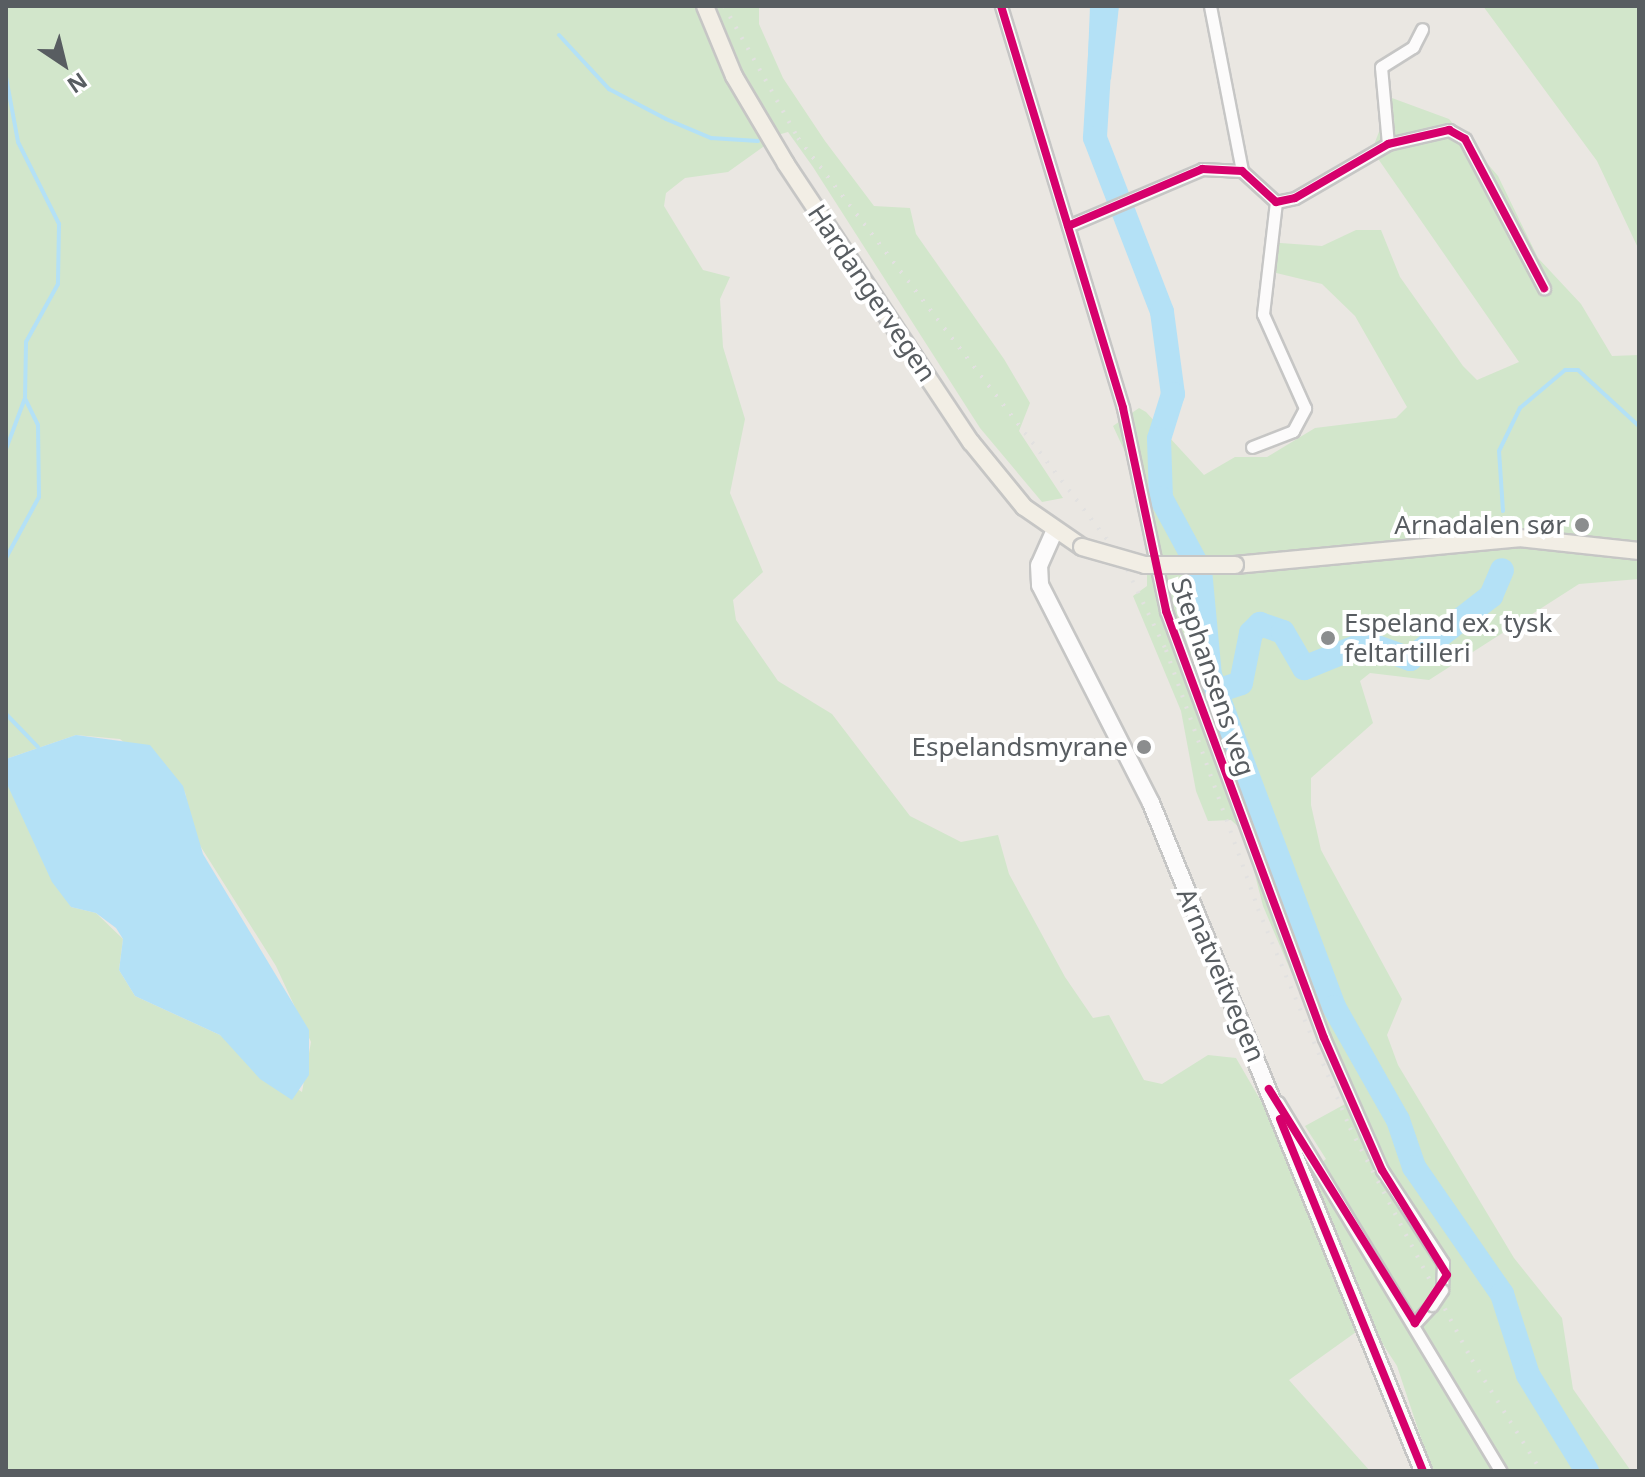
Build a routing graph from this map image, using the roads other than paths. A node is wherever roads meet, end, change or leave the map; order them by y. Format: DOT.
graph roads {
  1 [pos="705,6"];
  2 [pos="1001,6"];
  3 [pos="1210,6"];
  4 [pos="1422,29"];
  5 [pos="1388,144"];
  6 [pos="1242,171"];
  7 [pos="1276,202"];
  8 [pos="1068,226"];
  9 [pos="1544,288"];
  10 [pos="1252,447"];
  11 [pos="1054,532"];
  12 [pos="1639,551"];
  13 [pos="1269,1089"];
  14 [pos="1415,1323"];
  15 [pos="1423,1471"];
  16 [pos="1501,1471"];
  1 -- 11 [label="main road, Hardangervegen"];
  2 -- 8 [label="street, Stephansens veg"];
  3 -- 6 [label="street"];
  4 -- 5 [label="street"];
  5 -- 7 [label="street"];
  5 -- 9 [label="street"];
  6 -- 7 [label="street"];
  6 -- 8 [label="street"];
  7 -- 10 [label="street"];
  8 -- 14 [label="street, Stephansens veg, bridge"];
  11 -- 12 [label="main road, Hardangervegen, bridge"];
  11 -- 13 [label="main road, Arnatveitvegen"];
  13 -- 14 [label="street"];
  13 -- 15 [label="main road, Arnatveitvegen"];
  14 -- 16 [label="street"];
}
